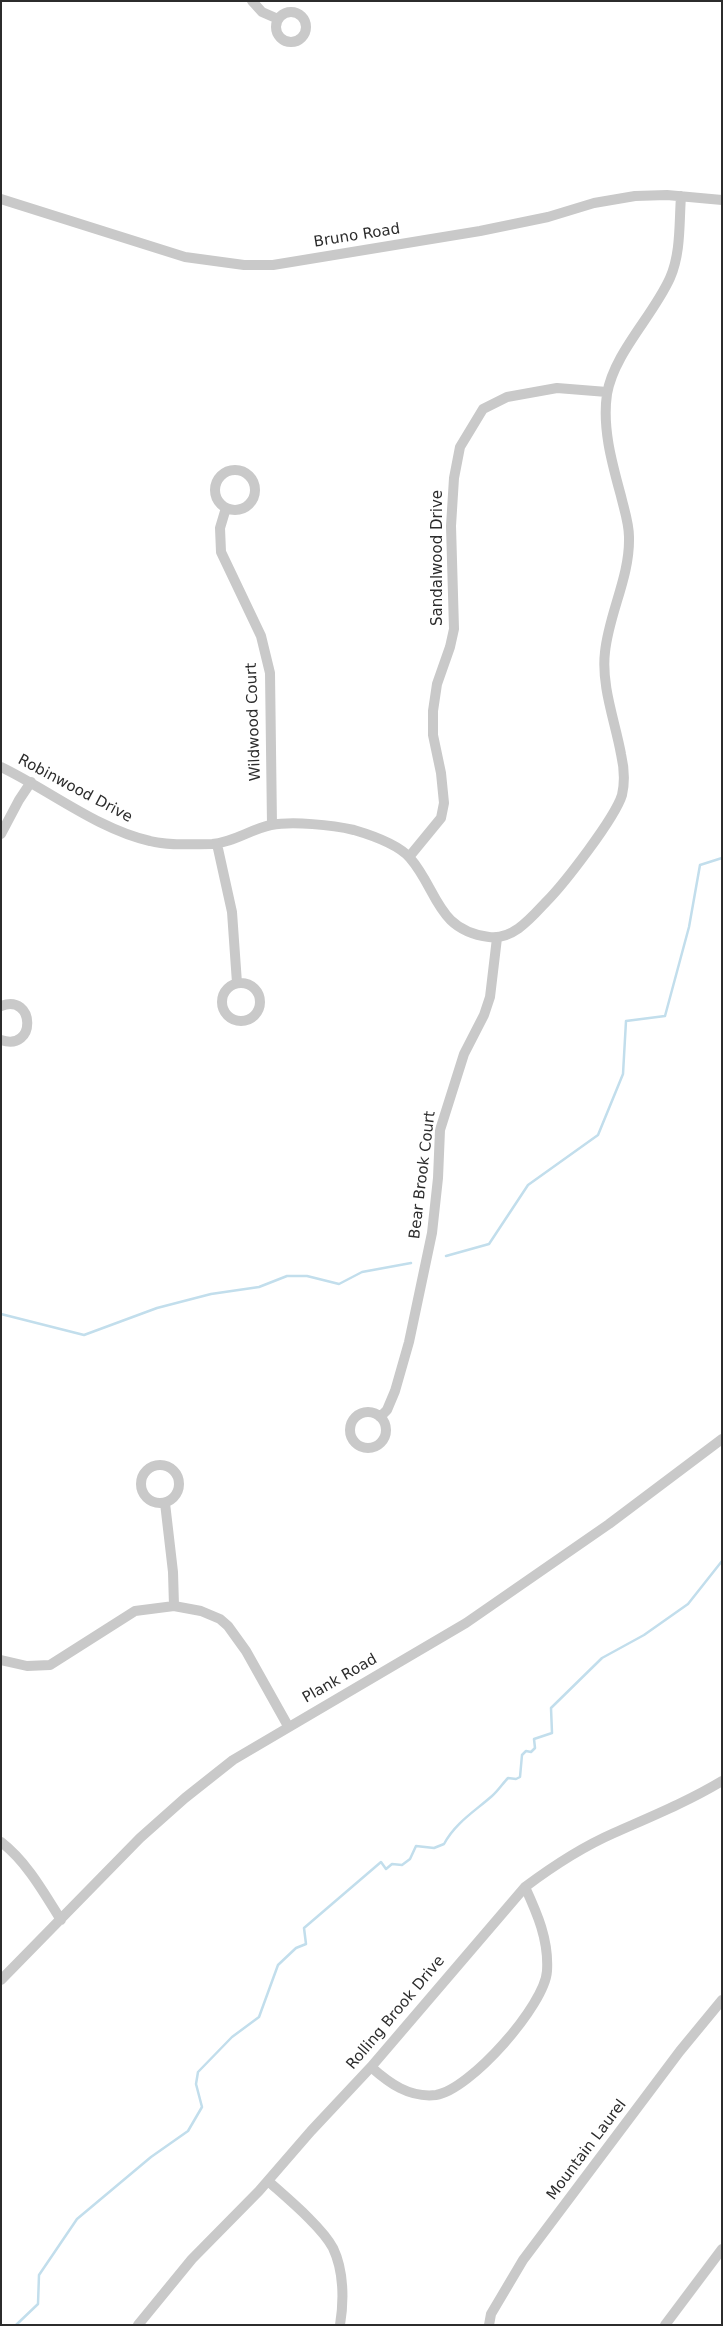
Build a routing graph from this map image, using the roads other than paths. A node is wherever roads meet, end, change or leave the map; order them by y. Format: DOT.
graph roads {
  1 [pos="252,1"];
  2 [pos="278,19"];
  3 [pos="681,196"];
  4 [pos="1,199"];
  5 [pos="722,200"];
  6 [pos="607,392"];
  7 [pos="226,508"];
  8 [pos="1,767"];
  9 [pos="31,782"];
  10 [pos="272,825"];
  11 [pos="1,834"];
  12 [pos="217,844"];
  13 [pos="409,857"];
  14 [pos="497,938"];
  15 [pos="238,983"];
  16 [pos="2,1001"];
  17 [pos="1,1040"];
  18 [pos="380,1418"];
  19 [pos="722,1438"];
  20 [pos="166,1503"];
  21 [pos="174,1606"];
  22 [pos="1,1660"];
  23 [pos="288,1726"];
  24 [pos="721,1784"];
  25 [pos="1,1842"];
  26 [pos="525,1887"];
  27 [pos="62,1920"];
  28 [pos="1,1980"];
  29 [pos="721,2002"];
  30 [pos="371,2067"];
  31 [pos="268,2181"];
  32 [pos="722,2249"];
  33 [pos="138,2325"];
  34 [pos="340,2325"];
  35 [pos="489,2325"];
  36 [pos="665,2325"];
  1 -- 2 [label="street"];
  3 -- 4 [label="street, Bruno Road"];
  3 -- 5 [label="street, Bruno Road"];
  3 -- 6 [label="street"];
  6 -- 13 [label="street, Sandalwood Drive"];
  6 -- 14 [label="street"];
  7 -- 10 [label="street, Wildwood Court"];
  8 -- 9 [label="street, Robinwood Drive"];
  9 -- 11 [label="street"];
  9 -- 12 [label="street, Robinwood Drive"];
  10 -- 12 [label="street, Robinwood Drive"];
  10 -- 13 [label="street, Robinwood Drive"];
  12 -- 15 [label="street"];
  13 -- 14 [label="street, Robinwood Drive"];
  14 -- 18 [label="street, Bear Brook Court"];
  16 -- 17 [label="street"];
  19 -- 23 [label="street, Plank Road"];
  20 -- 21 [label="street"];
  21 -- 22 [label="street"];
  21 -- 23 [label="street"];
  23 -- 27 [label="street, Plank Road"];
  24 -- 26 [label="street, Rolling Brook Drive"];
  25 -- 27 [label="street"];
  26 -- 30 [label="street, Rolling Brook Drive"];
  26 -- 30 [label="street"];
  27 -- 28 [label="street, Plank Road"];
  29 -- 35 [label="street, Mountain Laurel"];
  30 -- 31 [label="street, Rolling Brook Drive"];
  31 -- 33 [label="street, Rolling Brook Drive"];
  31 -- 34 [label="street"];
  32 -- 36 [label="street"];
}
